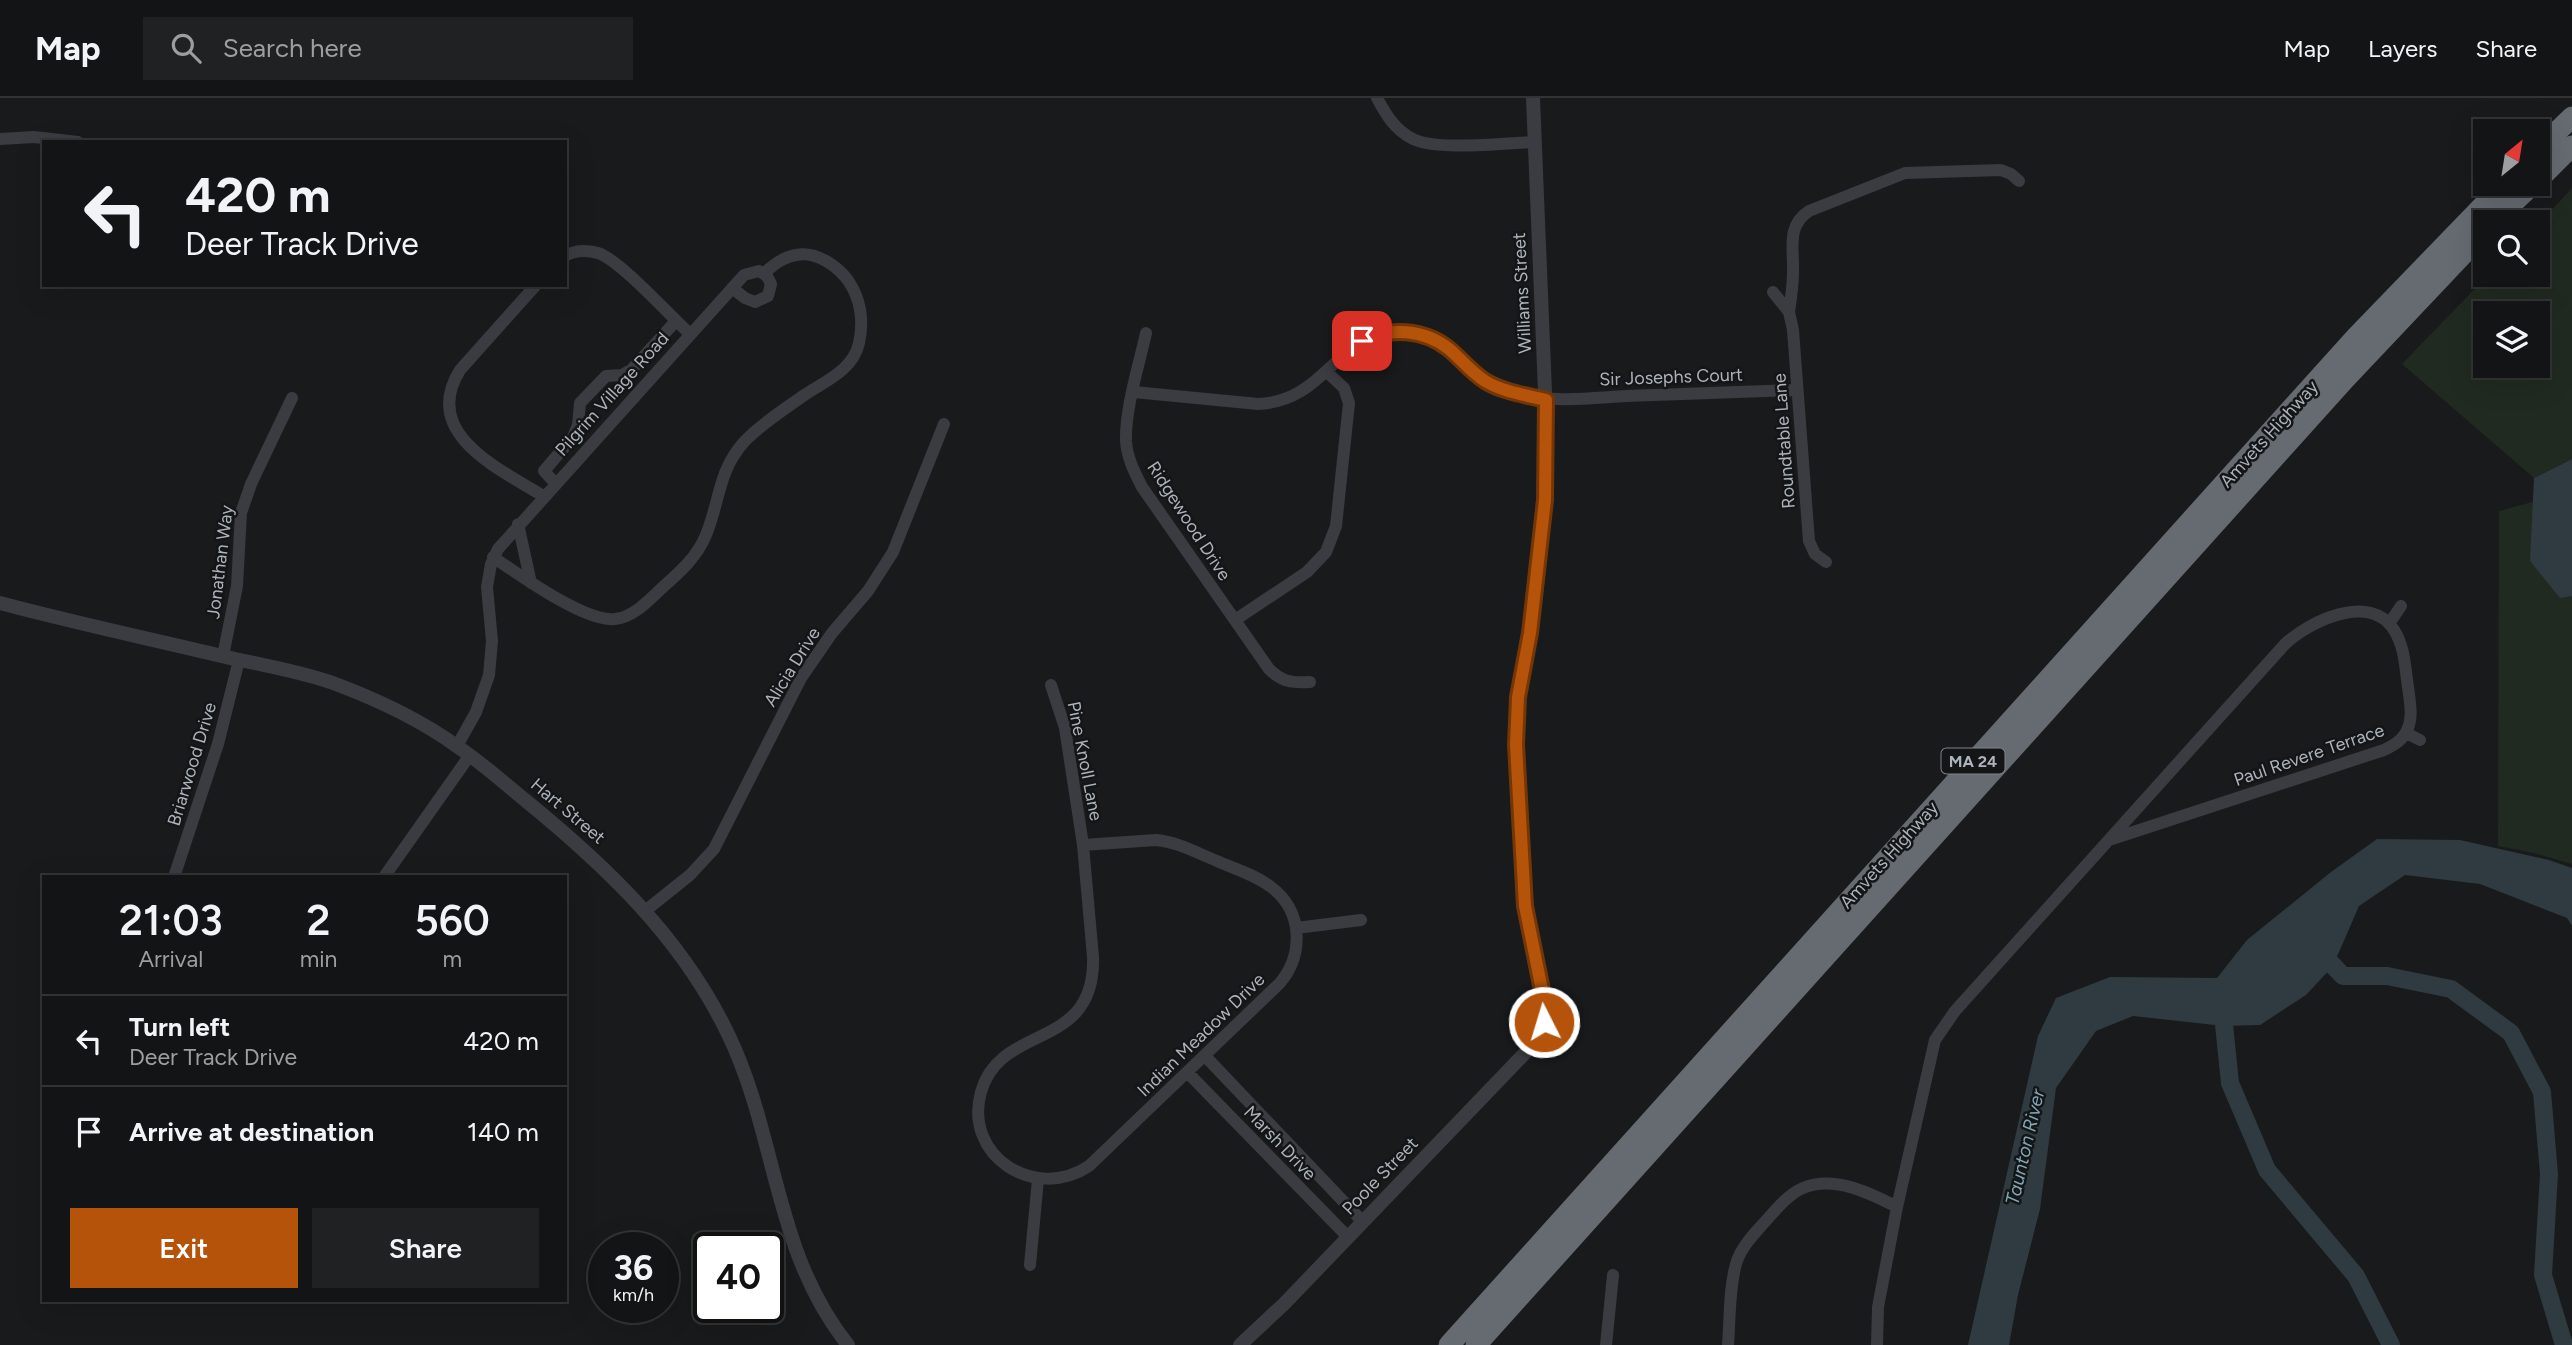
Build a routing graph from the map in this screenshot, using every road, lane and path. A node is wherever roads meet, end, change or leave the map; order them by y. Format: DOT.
graph roads {
  1 [pos="1377,98"];
  2 [pos="1533,98"];
  3 [pos="2572,117"];
  4 [pos="2550,138"];
  5 [pos="0,139"];
  6 [pos="60,140"];
  7 [pos="1535,142"];
  8 [pos="2572,146"];
  9 [pos="2550,168"];
  10 [pos="2019,181"];
  11 [pos="2492,196"];
  12 [pos="2520,196"];
  13 [pos="2506,210"];
  14 [pos="2473,243"];
  15 [pos="567,255"];
  16 [pos="764,273"];
  17 [pos="534,287"];
  18 [pos="732,288"];
  19 [pos="1773,292"];
  20 [pos="1789,312"];
  21 [pos="677,321"];
  22 [pos="1146,333"];
  23 [pos="690,334"];
  24 [pos="1327,372"];
  25 [pos="1797,390"];
  26 [pos="1134,391"];
  27 [pos="292,398"];
  28 [pos="1546,400"];
  29 [pos="944,424"];
  30 [pos="555,483"];
  31 [pos="543,496"];
  32 [pos="518,524"];
  33 [pos="493,557"];
  34 [pos="1826,562"];
  35 [pos="531,583"];
  36 [pos="0,603"];
  37 [pos="2401,606"];
  38 [pos="1235,620"];
  39 [pos="2389,624"];
  40 [pos="223,656"];
  41 [pos="239,660"];
  42 [pos="1310,682"];
  43 [pos="1051,685"];
  44 [pos="2406,733"];
  45 [pos="2420,740"];
  46 [pos="457,746"];
  47 [pos="470,755"];
  48 [pos="2109,840"];
  49 [pos="1083,845"];
  50 [pos="175,875"];
  51 [pos="385,875"];
  52 [pos="645,911"];
  53 [pos="1361,920"];
  54 [pos="1296,928"];
  55 [pos="1542,1028"];
  56 [pos="1205,1056"];
  57 [pos="1188,1073"];
  58 [pos="1038,1179"];
  59 [pos="1896,1207"];
  60 [pos="1363,1222"];
  61 [pos="1348,1237"];
  62 [pos="1030,1265"];
  63 [pos="1613,1275"];
  64 [pos="848,1345"];
  65 [pos="1240,1345"];
  66 [pos="1449,1345"];
  67 [pos="1476,1345"];
  68 [pos="1606,1345"];
  69 [pos="1728,1345"];
  70 [pos="1877,1345"];
  1 -- 7 [label="street"];
  2 -- 7 [label="street, Williams Street"];
  3 -- 4 [label="highway"];
  5 -- 6 [label="street"];
  7 -- 28 [label="street, Williams Street"];
  8 -- 9 [label="highway"];
  10 -- 20 [label="street, Roundtable Lane"];
  11 -- 66 [label="highway, Amvets Highway / MA 24"];
  12 -- 13 [label="highway"];
  14 -- 67 [label="highway, Amvets Highway / MA 24"];
  15 -- 21 [label="street"];
  16 -- 18 [label="street, Pilgrim Village Road"];
  16 -- 18 [label="street"];
  16 -- 35 [label="street, Pilgrim Village Road"];
  17 -- 31 [label="street"];
  18 -- 23 [label="street, Pilgrim Village Road"];
  19 -- 20 [label="street"];
  20 -- 25 [label="street, Roundtable Lane"];
  21 -- 23 [label="street"];
  21 -- 30 [label="street"];
  22 -- 26 [label="street, Ridgewood Drive"];
  23 -- 30 [label="street, Pilgrim Village Road"];
  24 -- 26 [label="street, Sir Josephs Court"];
  24 -- 28 [label="street, Sir Josephs Court"];
  24 -- 38 [label="street"];
  25 -- 28 [label="street, Sir Josephs Court"];
  25 -- 34 [label="street, Roundtable Lane"];
  26 -- 38 [label="street, Ridgewood Drive"];
  27 -- 40 [label="street, Jonathan Way"];
  28 -- 55 [label="street, Williams Street"];
  29 -- 52 [label="street, Alicia Drive"];
  30 -- 31 [label="street, Pilgrim Village Road"];
  31 -- 32 [label="street, Pilgrim Village Road"];
  32 -- 33 [label="street, Pilgrim Village Road"];
  32 -- 35 [label="street"];
  33 -- 35 [label="street, Pilgrim Village Road"];
  33 -- 46 [label="street, Pilgrim Village Road"];
  36 -- 40 [label="street, Hart Street"];
  37 -- 39 [label="street"];
  38 -- 42 [label="street, Ridgewood Drive"];
  39 -- 44 [label="street, Paul Revere Terrace"];
  39 -- 48 [label="street, Paul Revere Terrace"];
  40 -- 41 [label="street, Hart Street"];
  41 -- 46 [label="street, Hart Street"];
  41 -- 50 [label="street, Briarwood Drive"];
  43 -- 49 [label="street, Pine Knoll Lane"];
  44 -- 45 [label="street"];
  44 -- 48 [label="street, Paul Revere Terrace"];
  46 -- 47 [label="street, Hart Street"];
  47 -- 51 [label="street"];
  47 -- 52 [label="street, Hart Street"];
  48 -- 59 [label="street, Paul Revere Terrace"];
  49 -- 54 [label="street"];
  49 -- 58 [label="street"];
  52 -- 64 [label="street, Hart Street"];
  53 -- 54 [label="street"];
  54 -- 56 [label="street, Indian Meadow Drive"];
  55 -- 60 [label="street, Poole Street"];
  56 -- 57 [label="street, Indian Meadow Drive"];
  56 -- 60 [label="street, Marsh Drive"];
  57 -- 58 [label="street, Indian Meadow Drive"];
  57 -- 61 [label="street, Marsh Drive"];
  58 -- 62 [label="street"];
  59 -- 69 [label="street"];
  59 -- 70 [label="street, Paul Revere Terrace"];
  60 -- 61 [label="street, Poole Street"];
  61 -- 65 [label="street, Poole Street"];
  63 -- 68 [label="street"];
}
